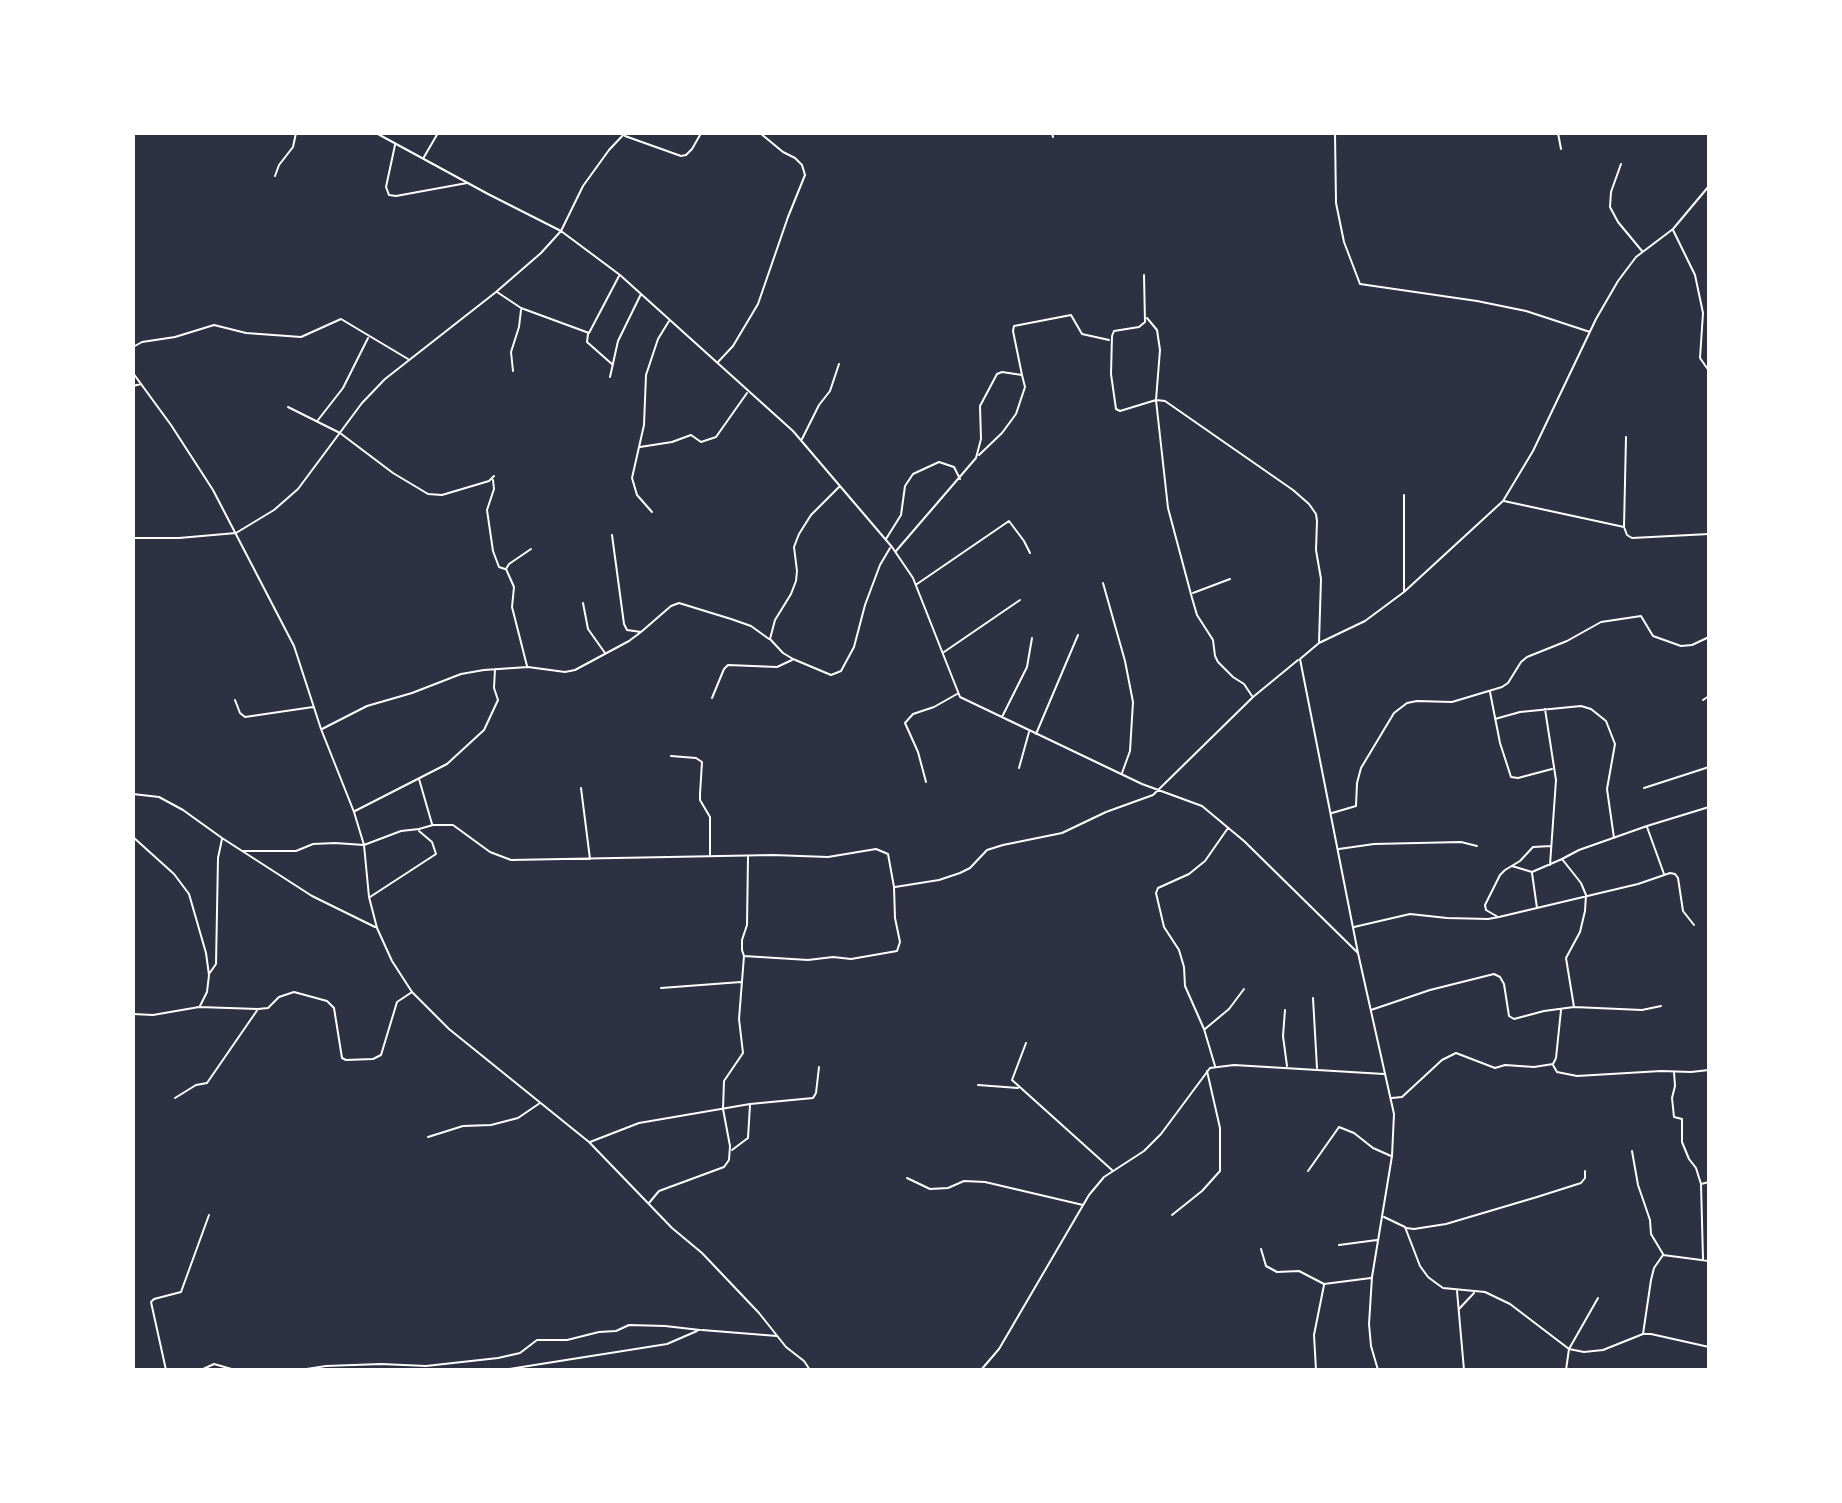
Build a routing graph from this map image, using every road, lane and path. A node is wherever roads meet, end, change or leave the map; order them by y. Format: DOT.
graph roads {
  1 [pos="296,133"];
  2 [pos="376,133"];
  3 [pos="438,133"];
  4 [pos="760,133"];
  5 [pos="1335,133"];
  6 [pos="1440,133"];
  7 [pos="1452,133"];
  8 [pos="1558,133"];
  9 [pos="625,134"];
  10 [pos="700,135"];
  11 [pos="396,143"];
  12 [pos="1561,149"];
  13 [pos="424,158"];
  14 [pos="1621,164"];
  15 [pos="275,176"];
  16 [pos="468,183"];
  17 [pos="1709,186"];
  18 [pos="1673,229"];
  19 [pos="561,231"];
  20 [pos="1642,251"];
  21 [pos="620,275"];
  22 [pos="1144,275"];
  23 [pos="496,292"];
  24 [pos="641,294"];
  25 [pos="521,309"];
  26 [pos="1146,315"];
  27 [pos="1709,319"];
  28 [pos="670,320"];
  29 [pos="1703,320"];
  30 [pos="1590,332"];
  31 [pos="589,333"];
  32 [pos="368,337"];
  33 [pos="1111,341"];
  34 [pos="133,347"];
  35 [pos="409,360"];
  36 [pos="718,363"];
  37 [pos="839,364"];
  38 [pos="613,365"];
  39 [pos="513,371"];
  40 [pos="1709,371"];
  41 [pos="133,373"];
  42 [pos="1023,375"];
  43 [pos="610,377"];
  44 [pos="142,384"];
  45 [pos="133,386"];
  46 [pos="749,391"];
  47 [pos="1156,400"];
  48 [pos="288,407"];
  49 [pos="317,421"];
  50 [pos="340,433"];
  51 [pos="1626,437"];
  52 [pos="801,440"];
  53 [pos="639,447"];
  54 [pos="976,458"];
  55 [pos="960,479"];
  56 [pos="841,485"];
  57 [pos="1404,495"];
  58 [pos="1503,501"];
  59 [pos="652,512"];
  60 [pos="1624,527"];
  61 [pos="236,533"];
  62 [pos="1709,534"];
  63 [pos="612,535"];
  64 [pos="133,538"];
  65 [pos="886,540"];
  66 [pos="892,547"];
  67 [pos="531,549"];
  68 [pos="896,552"];
  69 [pos="1030,553"];
  70 [pos="506,569"];
  71 [pos="1230,579"];
  72 [pos="1103,583"];
  73 [pos="916,585"];
  74 [pos="1405,592"];
  75 [pos="1192,593"];
  76 [pos="1020,600"];
  77 [pos="583,603"];
  78 [pos="641,632"];
  79 [pos="1078,635"];
  80 [pos="1709,637"];
  81 [pos="1032,638"];
  82 [pos="770,639"];
  83 [pos="1319,643"];
  84 [pos="943,652"];
  85 [pos="606,654"];
  86 [pos="793,659"];
  87 [pos="1300,659"];
  88 [pos="528,667"];
  89 [pos="495,670"];
  90 [pos="1490,691"];
  91 [pos="957,694"];
  92 [pos="1709,696"];
  93 [pos="1253,697"];
  94 [pos="712,698"];
  95 [pos="235,700"];
  96 [pos="1703,700"];
  97 [pos="314,707"];
  98 [pos="1545,708"];
  99 [pos="1002,718"];
  100 [pos="1495,719"];
  101 [pos="321,729"];
  102 [pos="1029,732"];
  103 [pos="1036,735"];
  104 [pos="671,756"];
  105 [pos="1709,767"];
  106 [pos="1019,768"];
  107 [pos="1554,769"];
  108 [pos="1122,774"];
  109 [pos="419,778"];
  110 [pos="926,782"];
  111 [pos="581,788"];
  112 [pos="1644,788"];
  113 [pos="1159,791"];
  114 [pos="133,794"];
  115 [pos="1709,807"];
  116 [pos="354,812"];
  117 [pos="1331,814"];
  118 [pos="433,825"];
  119 [pos="1647,826"];
  120 [pos="1229,827"];
  121 [pos="417,830"];
  122 [pos="133,837"];
  123 [pos="222,838"];
  124 [pos="1614,839"];
  125 [pos="364,845"];
  126 [pos="1477,846"];
  127 [pos="1551,846"];
  128 [pos="1338,849"];
  129 [pos="242,851"];
  130 [pos="710,856"];
  131 [pos="748,856"];
  132 [pos="1562,859"];
  133 [pos="590,860"];
  134 [pos="1511,865"];
  135 [pos="1550,865"];
  136 [pos="1532,872"];
  137 [pos="1664,874"];
  138 [pos="894,887"];
  139 [pos="1586,895"];
  140 [pos="369,897"];
  141 [pos="1537,908"];
  142 [pos="1499,917"];
  143 [pos="1694,925"];
  144 [pos="1353,927"];
  145 [pos="377,928"];
  146 [pos="133,938"];
  147 [pos="1358,953"];
  148 [pos="133,954"];
  149 [pos="744,956"];
  150 [pos="209,975"];
  151 [pos="742,982"];
  152 [pos="661,988"];
  153 [pos="1244,989"];
  154 [pos="412,992"];
  155 [pos="1313,998"];
  156 [pos="1661,1006"];
  157 [pos="199,1007"];
  158 [pos="1574,1007"];
  159 [pos="258,1009"];
  160 [pos="1561,1009"];
  161 [pos="1285,1010"];
  162 [pos="1371,1010"];
  163 [pos="133,1014"];
  164 [pos="1204,1029"];
  165 [pos="1026,1043"];
  166 [pos="1553,1063"];
  167 [pos="1215,1066"];
  168 [pos="819,1067"];
  169 [pos="1287,1067"];
  170 [pos="1207,1070"];
  171 [pos="1317,1070"];
  172 [pos="1709,1070"];
  173 [pos="1674,1072"];
  174 [pos="1385,1074"];
  175 [pos="978,1085"];
  176 [pos="1019,1088"];
  177 [pos="176,1098"];
  178 [pos="1391,1098"];
  179 [pos="541,1103"];
  180 [pos="750,1104"];
  181 [pos="723,1109"];
  182 [pos="428,1138"];
  183 [pos="589,1142"];
  184 [pos="730,1151"];
  185 [pos="1632,1151"];
  186 [pos="1392,1156"];
  187 [pos="1113,1170"];
  188 [pos="1308,1171"];
  189 [pos="1585,1171"];
  190 [pos="907,1178"];
  191 [pos="1709,1182"];
  192 [pos="1701,1184"];
  193 [pos="649,1203"];
  194 [pos="1083,1205"];
  195 [pos="209,1215"];
  196 [pos="1172,1215"];
  197 [pos="1382,1216"];
  198 [pos="1405,1227"];
  199 [pos="1378,1240"];
  200 [pos="1339,1245"];
  201 [pos="1261,1249"];
  202 [pos="1663,1255"];
  203 [pos="1703,1261"];
  204 [pos="1709,1261"];
  205 [pos="1372,1278"];
  206 [pos="1324,1284"];
  207 [pos="1457,1290"];
  208 [pos="1475,1291"];
  209 [pos="1598,1298"];
  210 [pos="1458,1310"];
  211 [pos="700,1330"];
  212 [pos="1643,1334"];
  213 [pos="777,1336"];
  214 [pos="1709,1347"];
  215 [pos="1569,1349"];
  216 [pos="166,1370"];
  217 [pos="201,1370"];
  218 [pos="235,1370"];
  219 [pos="300,1370"];
  220 [pos="503,1370"];
  221 [pos="810,1370"];
  222 [pos="981,1370"];
  223 [pos="1316,1370"];
  224 [pos="1378,1370"];
  225 [pos="1464,1370"];
  226 [pos="1566,1370"];
  1 -- 15 [label="street"];
  2 -- 11 [label="street"];
  3 -- 13 [label="street"];
  4 -- 36 [label="street"];
  5 -- 30 [label="street"];
  6 -- 7 [label="street"];
  8 -- 12 [label="street"];
  9 -- 10 [label="street"];
  9 -- 19 [label="street"];
  11 -- 13 [label="street"];
  11 -- 16 [label="street"];
  13 -- 16 [label="street"];
  14 -- 20 [label="street"];
  16 -- 19 [label="street"];
  17 -- 18 [label="street"];
  18 -- 20 [label="street"];
  18 -- 29 [label="street"];
  19 -- 21 [label="street"];
  19 -- 23 [label="street"];
  20 -- 30 [label="street"];
  21 -- 24 [label="street"];
  21 -- 31 [label="street"];
  22 -- 26 [label="street"];
  23 -- 25 [label="street"];
  23 -- 35 [label="street"];
  24 -- 28 [label="street"];
  24 -- 38 [label="street"];
  25 -- 31 [label="street"];
  25 -- 39 [label="street"];
  26 -- 33 [label="street"];
  26 -- 47 [label="street"];
  27 -- 29 [label="street"];
  28 -- 36 [label="street"];
  28 -- 53 [label="street"];
  29 -- 40 [label="street"];
  30 -- 58 [label="street"];
  31 -- 38 [label="street"];
  32 -- 34 [label="street"];
  32 -- 35 [label="street"];
  32 -- 49 [label="street"];
  33 -- 42 [label="street"];
  33 -- 47 [label="street"];
  35 -- 50 [label="street"];
  36 -- 46 [label="street"];
  37 -- 52 [label="street"];
  38 -- 43 [label="street"];
  41 -- 44 [label="street"];
  42 -- 54 [label="street"];
  42 -- 54 [label="street"];
  44 -- 45 [label="street"];
  44 -- 61 [label="street"];
  46 -- 52 [label="street"];
  46 -- 53 [label="street"];
  47 -- 75 [label="street"];
  47 -- 83 [label="street"];
  48 -- 49 [label="street"];
  49 -- 50 [label="street"];
  50 -- 61 [label="street"];
  50 -- 70 [label="street"];
  51 -- 60 [label="street"];
  52 -- 56 [label="street"];
  53 -- 59 [label="street"];
  54 -- 55 [label="street"];
  55 -- 65 [label="street"];
  55 -- 68 [label="street"];
  56 -- 65 [label="street"];
  56 -- 82 [label="street"];
  57 -- 74 [label="street"];
  58 -- 60 [label="street"];
  58 -- 74 [label="street"];
  60 -- 62 [label="street"];
  61 -- 64 [label="street"];
  61 -- 97 [label="street"];
  63 -- 78 [label="street"];
  65 -- 66 [label="street"];
  66 -- 68 [label="street"];
  66 -- 86 [label="street"];
  67 -- 70 [label="street"];
  68 -- 73 [label="street"];
  69 -- 73 [label="street"];
  70 -- 88 [label="street"];
  71 -- 75 [label="street"];
  72 -- 108 [label="street"];
  73 -- 84 [label="street"];
  74 -- 83 [label="street"];
  75 -- 93 [label="street"];
  76 -- 84 [label="street"];
  77 -- 85 [label="street"];
  78 -- 82 [label="street"];
  78 -- 85 [label="street"];
  79 -- 103 [label="street"];
  80 -- 90 [label="street"];
  81 -- 99 [label="street"];
  82 -- 86 [label="street"];
  83 -- 87 [label="street"];
  84 -- 91 [label="street"];
  85 -- 88 [label="street"];
  86 -- 94 [label="street"];
  87 -- 93 [label="street"];
  87 -- 117 [label="street"];
  88 -- 89 [label="street"];
  89 -- 101 [label="street"];
  89 -- 109 [label="street"];
  90 -- 100 [label="street"];
  90 -- 117 [label="street"];
  91 -- 99 [label="street"];
  91 -- 110 [label="street"];
  92 -- 96 [label="street"];
  93 -- 113 [label="street"];
  95 -- 97 [label="street"];
  97 -- 101 [label="street"];
  98 -- 100 [label="street"];
  98 -- 107 [label="street"];
  98 -- 124 [label="street"];
  99 -- 102 [label="street"];
  100 -- 107 [label="street"];
  101 -- 116 [label="street"];
  102 -- 103 [label="street"];
  102 -- 106 [label="street"];
  103 -- 108 [label="street"];
  104 -- 130 [label="street"];
  105 -- 112 [label="street"];
  107 -- 127 [label="street"];
  108 -- 113 [label="street"];
  109 -- 116 [label="street"];
  109 -- 118 [label="street"];
  111 -- 133 [label="street"];
  113 -- 120 [label="street"];
  113 -- 138 [label="street"];
  114 -- 123 [label="street"];
  115 -- 119 [label="street"];
  116 -- 125 [label="street"];
  117 -- 128 [label="street"];
  118 -- 121 [label="street"];
  118 -- 133 [label="street"];
  119 -- 124 [label="street"];
  119 -- 137 [label="street"];
  120 -- 147 [label="street"];
  120 -- 164 [label="street"];
  121 -- 125 [label="street"];
  121 -- 140 [label="street"];
  122 -- 150 [label="street"];
  123 -- 129 [label="street"];
  123 -- 150 [label="street"];
  124 -- 132 [label="street"];
  125 -- 129 [label="street"];
  125 -- 140 [label="street"];
  126 -- 128 [label="street"];
  127 -- 134 [label="street"];
  127 -- 135 [label="street"];
  128 -- 144 [label="street"];
  129 -- 145 [label="street"];
  130 -- 131 [label="street"];
  130 -- 133 [label="street"];
  131 -- 138 [label="street"];
  131 -- 149 [label="street"];
  132 -- 135 [label="street"];
  132 -- 139 [label="street"];
  134 -- 136 [label="street"];
  134 -- 142 [label="street"];
  135 -- 136 [label="street"];
  136 -- 141 [label="street"];
  137 -- 139 [label="street"];
  137 -- 143 [label="street"];
  138 -- 149 [label="street"];
  139 -- 141 [label="street"];
  139 -- 158 [label="street"];
  140 -- 145 [label="street"];
  141 -- 142 [label="street"];
  142 -- 144 [label="street"];
  144 -- 147 [label="street"];
  145 -- 154 [label="street"];
  146 -- 148 [label="street"];
  147 -- 162 [label="street"];
  149 -- 151 [label="street"];
  150 -- 157 [label="street"];
  151 -- 152 [label="street"];
  151 -- 181 [label="street"];
  153 -- 164 [label="street"];
  154 -- 159 [label="street"];
  154 -- 179 [label="street"];
  155 -- 171 [label="street"];
  156 -- 158 [label="street"];
  157 -- 159 [label="street"];
  157 -- 163 [label="street"];
  158 -- 160 [label="street"];
  159 -- 177 [label="street"];
  160 -- 162 [label="street"];
  160 -- 166 [label="street"];
  161 -- 169 [label="street"];
  162 -- 174 [label="street"];
  164 -- 167 [label="street"];
  165 -- 176 [label="street"];
  166 -- 173 [label="street"];
  166 -- 178 [label="street"];
  167 -- 169 [label="street"];
  167 -- 170 [label="street"];
  168 -- 180 [label="street"];
  169 -- 171 [label="street"];
  170 -- 187 [label="street"];
  170 -- 196 [label="street"];
  171 -- 174 [label="street"];
  172 -- 173 [label="street"];
  173 -- 192 [label="street"];
  174 -- 178 [label="street"];
  175 -- 176 [label="street"];
  176 -- 187 [label="street"];
  178 -- 186 [label="street"];
  179 -- 182 [label="street"];
  179 -- 183 [label="street"];
  180 -- 181 [label="street"];
  180 -- 184 [label="street"];
  181 -- 183 [label="street"];
  181 -- 184 [label="street"];
  183 -- 193 [label="street"];
  184 -- 193 [label="street"];
  185 -- 202 [label="street"];
  186 -- 188 [label="street"];
  186 -- 197 [label="street"];
  187 -- 194 [label="street"];
  189 -- 198 [label="street"];
  190 -- 194 [label="street"];
  191 -- 192 [label="street"];
  192 -- 203 [label="street"];
  193 -- 213 [label="street"];
  194 -- 222 [label="street"];
  195 -- 216 [label="street"];
  197 -- 198 [label="street"];
  197 -- 199 [label="street"];
  198 -- 207 [label="street"];
  199 -- 200 [label="street"];
  199 -- 205 [label="street"];
  201 -- 206 [label="street"];
  202 -- 203 [label="street"];
  202 -- 212 [label="street"];
  203 -- 204 [label="street"];
  205 -- 206 [label="street"];
  205 -- 224 [label="street"];
  206 -- 223 [label="street"];
  207 -- 208 [label="street"];
  207 -- 210 [label="street"];
  208 -- 210 [label="street"];
  208 -- 215 [label="street"];
  209 -- 215 [label="street"];
  210 -- 225 [label="street"];
  211 -- 213 [label="street"];
  211 -- 219 [label="street"];
  211 -- 220 [label="street"];
  212 -- 214 [label="street"];
  212 -- 215 [label="street"];
  213 -- 221 [label="street"];
  215 -- 226 [label="street"];
  217 -- 218 [label="street"];
}
